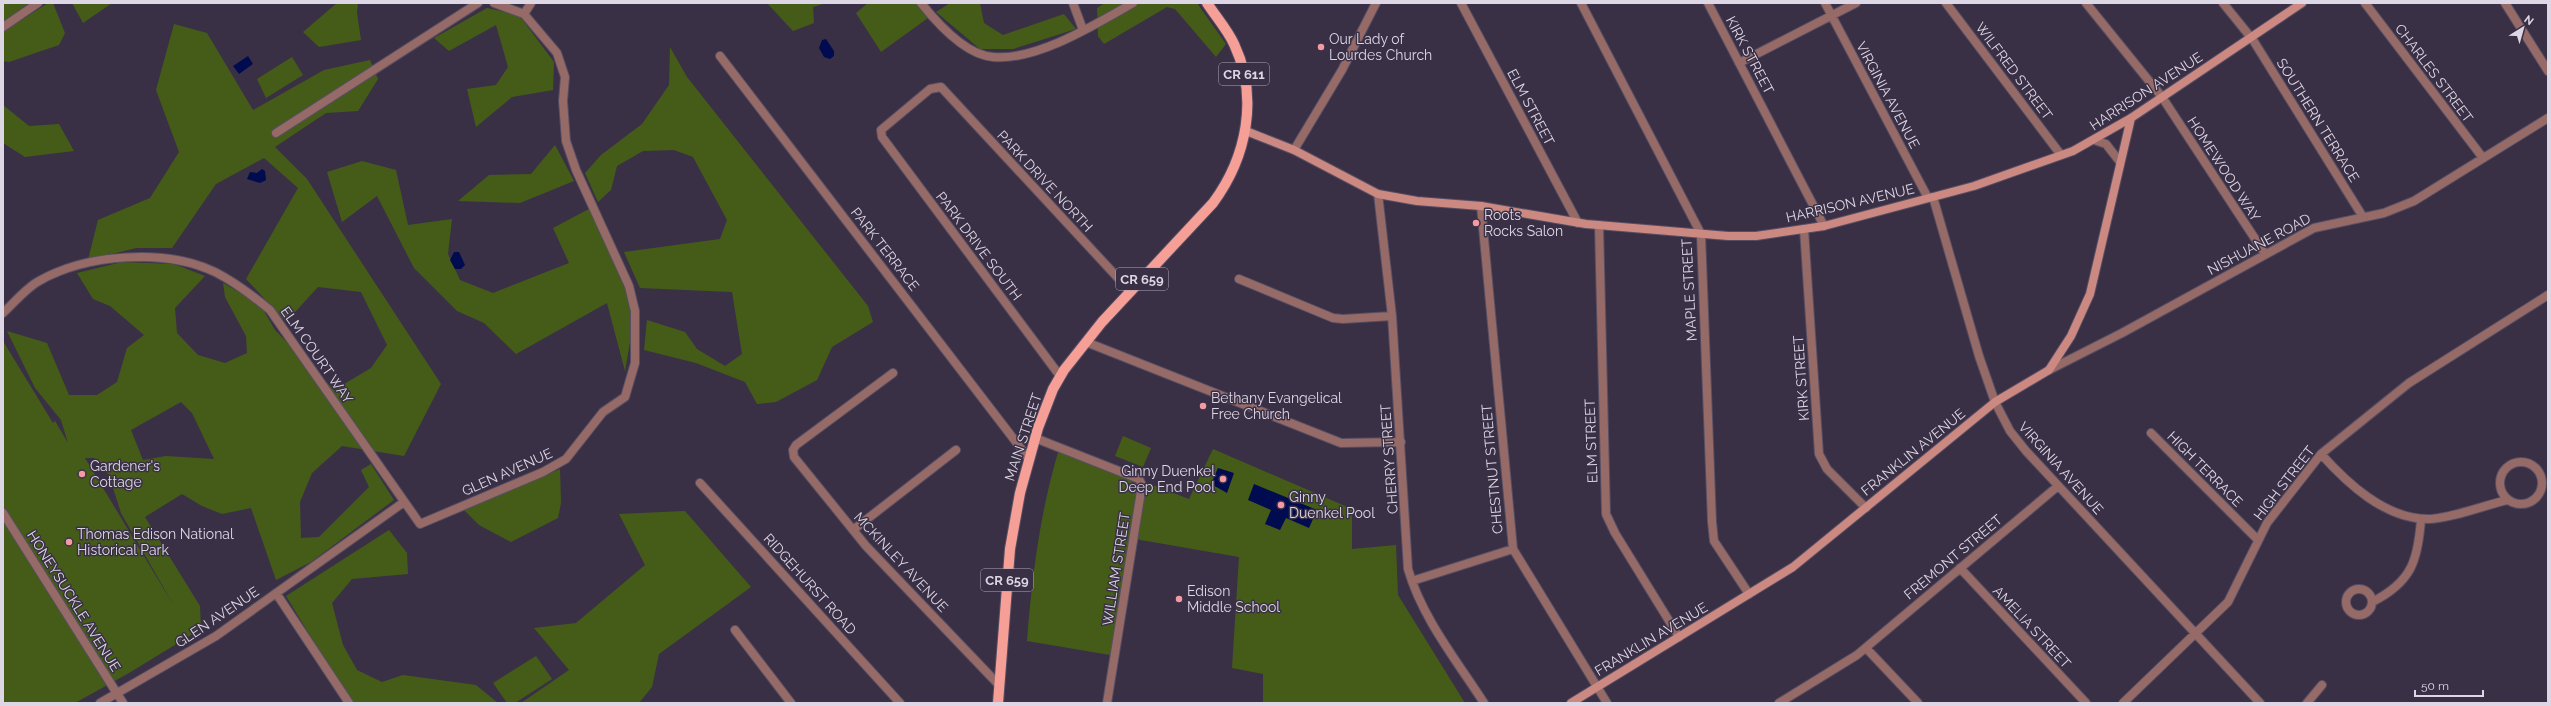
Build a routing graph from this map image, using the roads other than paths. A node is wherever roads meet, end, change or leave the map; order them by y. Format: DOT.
graph roads {
  1 [pos="38,3"];
  2 [pos="478,3"];
  3 [pos="494,3"];
  4 [pos="531,3"];
  5 [pos="921,3"];
  6 [pos="1073,3"];
  7 [pos="1133,3"];
  8 [pos="1207,3"];
  9 [pos="1376,3"];
  10 [pos="1461,3"];
  11 [pos="1581,3"];
  12 [pos="1708,3"];
  13 [pos="1825,3"];
  14 [pos="1856,3"];
  15 [pos="1946,3"];
  16 [pos="2086,3"];
  17 [pos="2223,3"];
  18 [pos="2302,3"];
  19 [pos="2365,3"];
  20 [pos="2505,3"];
  21 [pos="524,14"];
  22 [pos="1832,15"];
  23 [pos="3,27"];
  24 [pos="1083,30"];
  25 [pos="2251,38"];
  26 [pos="720,56"];
  27 [pos="1739,63"];
  28 [pos="2548,72"];
  29 [pos="2162,98"];
  30 [pos="2131,118"];
  31 [pos="2548,118"];
  32 [pos="881,130"];
  33 [pos="1246,131"];
  34 [pos="276,133"];
  35 [pos="2094,140"];
  36 [pos="1294,150"];
  37 [pos="2061,155"];
  38 [pos="2483,158"];
  39 [pos="2120,162"];
  40 [pos="1378,194"];
  41 [pos="1931,198"];
  42 [pos="1481,206"];
  43 [pos="2363,217"];
  44 [pos="1578,222"];
  45 [pos="1598,225"];
  46 [pos="1824,226"];
  47 [pos="1804,229"];
  48 [pos="1701,234"];
  49 [pos="2264,254"];
  50 [pos="1239,279"];
  51 [pos="1131,292"];
  52 [pos="2548,295"];
  53 [pos="3,313"];
  54 [pos="1392,316"];
  55 [pos="1086,342"];
  56 [pos="2049,370"];
  57 [pos="893,372"];
  58 [pos="1060,376"];
  59 [pos="1994,402"];
  60 [pos="2151,433"];
  61 [pos="1035,438"];
  62 [pos="1401,442"];
  63 [pos="956,450"];
  64 [pos="2322,454"];
  65 [pos="1029,458"];
  66 [pos="700,483"];
  67 [pos="2058,486"];
  68 [pos="2508,500"];
  69 [pos="404,502"];
  70 [pos="1866,508"];
  71 [pos="3,513"];
  72 [pos="2421,519"];
  73 [pos="853,530"];
  74 [pos="2258,540"];
  75 [pos="1513,549"];
  76 [pos="1960,568"];
  77 [pos="1412,581"];
  78 [pos="276,593"];
  79 [pos="1749,594"];
  80 [pos="2372,602"];
  81 [pos="735,630"];
  82 [pos="2195,633"];
  83 [pos="1679,637"];
  84 [pos="1866,648"];
  85 [pos="998,684"];
  86 [pos="2322,685"];
  87 [pos="1597,687"];
  88 [pos="118,694"];
  89 [pos="100,703"];
  90 [pos="123,703"];
  91 [pos="348,703"];
  92 [pos="791,703"];
  93 [pos="900,703"];
  94 [pos="998,703"];
  95 [pos="1107,703"];
  96 [pos="1484,703"];
  97 [pos="1571,703"];
  98 [pos="1607,703"];
  99 [pos="1779,703"];
  100 [pos="1918,703"];
  101 [pos="2086,703"];
  102 [pos="2123,703"];
  103 [pos="2260,703"];
  104 [pos="2307,703"];
  1 -- 23 [label="street"];
  2 -- 34 [label="street"];
  3 -- 21 [label="street, GLEN AVENUE"];
  4 -- 21 [label="street"];
  5 -- 24 [label="street"];
  6 -- 24 [label="street"];
  7 -- 24 [label="street"];
  8 -- 33 [label="main road, CR 611"];
  9 -- 36 [label="street"];
  10 -- 44 [label="street, ELM STREET"];
  11 -- 48 [label="street, MAPLE STREET"];
  12 -- 27 [label="street, KIRK STREET"];
  13 -- 22 [label="street, VIRGINIA AVENUE"];
  14 -- 22 [label="street"];
  15 -- 37 [label="street, WILFRED STREET"];
  16 -- 29 [label="street, HOMEWOOD WAY"];
  17 -- 25 [label="street, SOUTHERN TERRACE"];
  18 -- 25 [label="street, HARRISON AVENUE"];
  19 -- 38 [label="street, CHARLES STREET"];
  20 -- 28 [label="street"];
  21 -- 69 [label="street, GLEN AVENUE"];
  22 -- 27 [label="street"];
  22 -- 41 [label="street, VIRGINIA AVENUE"];
  25 -- 29 [label="street, HARRISON AVENUE"];
  25 -- 43 [label="street, SOUTHERN TERRACE"];
  26 -- 65 [label="street, PARK TERRACE"];
  27 -- 46 [label="street, KIRK STREET"];
  29 -- 30 [label="street, HARRISON AVENUE"];
  29 -- 49 [label="street, HOMEWOOD WAY"];
  30 -- 35 [label="street, HARRISON AVENUE"];
  30 -- 39 [label="street, FRANKLIN AVENUE"];
  31 -- 38 [label="street, NISHUANE ROAD"];
  32 -- 51 [label="street, PARK DRIVE NORTH"];
  32 -- 58 [label="street, PARK DRIVE SOUTH"];
  33 -- 36 [label="street"];
  33 -- 51 [label="main road, MAIN STREET / CR 659"];
  35 -- 37 [label="street, HARRISON AVENUE"];
  35 -- 39 [label="street"];
  36 -- 40 [label="street, HARRISON AVENUE"];
  37 -- 41 [label="street, HARRISON AVENUE"];
  38 -- 43 [label="street, NISHUANE ROAD"];
  39 -- 56 [label="street, FRANKLIN AVENUE"];
  40 -- 42 [label="street, HARRISON AVENUE"];
  40 -- 54 [label="street, CHERRY STREET"];
  41 -- 46 [label="street, HARRISON AVENUE"];
  41 -- 59 [label="street, VIRGINIA AVENUE"];
  42 -- 44 [label="street, HARRISON AVENUE"];
  42 -- 75 [label="street, CHESTNUT STREET"];
  43 -- 49 [label="street, NISHUANE ROAD"];
  44 -- 45 [label="street, HARRISON AVENUE"];
  45 -- 48 [label="street, HARRISON AVENUE"];
  45 -- 83 [label="street, ELM STREET"];
  46 -- 47 [label="street, HARRISON AVENUE"];
  47 -- 48 [label="street, HARRISON AVENUE"];
  47 -- 70 [label="street, KIRK STREET"];
  48 -- 79 [label="street, MAPLE STREET"];
  49 -- 56 [label="street, NISHUANE ROAD"];
  50 -- 54 [label="street"];
  51 -- 55 [label="main road, MAIN STREET / CR 659"];
  52 -- 64 [label="street, HIGH STREET"];
  53 -- 69 [label="street, ELM COURT WAY"];
  54 -- 62 [label="street, CHERRY STREET"];
  55 -- 58 [label="main road, MAIN STREET / CR 659"];
  55 -- 62 [label="street"];
  56 -- 59 [label="street, FRANKLIN AVENUE"];
  57 -- 73 [label="street, MCKINLEY AVENUE"];
  58 -- 61 [label="main road, MAIN STREET / CR 659"];
  59 -- 67 [label="street, VIRGINIA AVENUE"];
  59 -- 70 [label="street, FRANKLIN AVENUE"];
  60 -- 74 [label="street, HIGH TERRACE"];
  61 -- 65 [label="main road, MAIN STREET / CR 659"];
  61 -- 95 [label="street, WILLIAM STREET"];
  62 -- 77 [label="street, CHERRY STREET"];
  63 -- 73 [label="street"];
  64 -- 72 [label="street"];
  64 -- 74 [label="street, HIGH STREET"];
  65 -- 85 [label="main road, MAIN STREET / CR 659"];
  66 -- 93 [label="street, RIDGEHURST ROAD"];
  67 -- 76 [label="street, FREMONT STREET"];
  67 -- 82 [label="street, VIRGINIA AVENUE"];
  68 -- 68 [label="street"];
  68 -- 72 [label="street"];
  69 -- 78 [label="street, GLEN AVENUE"];
  70 -- 79 [label="street, FRANKLIN AVENUE"];
  71 -- 88 [label="street, HONEYSUCKLE AVENUE"];
  72 -- 80 [label="street"];
  73 -- 85 [label="street, MCKINLEY AVENUE"];
  74 -- 82 [label="street, HIGH STREET"];
  75 -- 77 [label="street"];
  75 -- 87 [label="street, CHESTNUT STREET"];
  76 -- 84 [label="street, FREMONT STREET"];
  76 -- 101 [label="street, AMELIA STREET"];
  77 -- 96 [label="street, CHERRY STREET"];
  78 -- 88 [label="street, GLEN AVENUE"];
  78 -- 91 [label="street"];
  79 -- 83 [label="street, FRANKLIN AVENUE"];
  81 -- 92 [label="street"];
  82 -- 102 [label="street, HIGH STREET"];
  82 -- 103 [label="street, VIRGINIA AVENUE"];
  83 -- 87 [label="street, FRANKLIN AVENUE"];
  84 -- 99 [label="street, FREMONT STREET"];
  84 -- 100 [label="street"];
  85 -- 94 [label="main road, MAIN STREET / CR 659"];
  86 -- 104 [label="street"];
  87 -- 97 [label="street, FRANKLIN AVENUE"];
  87 -- 98 [label="street, CHESTNUT STREET"];
  88 -- 89 [label="street, GLEN AVENUE"];
  88 -- 90 [label="street, HONEYSUCKLE AVENUE"];
}
